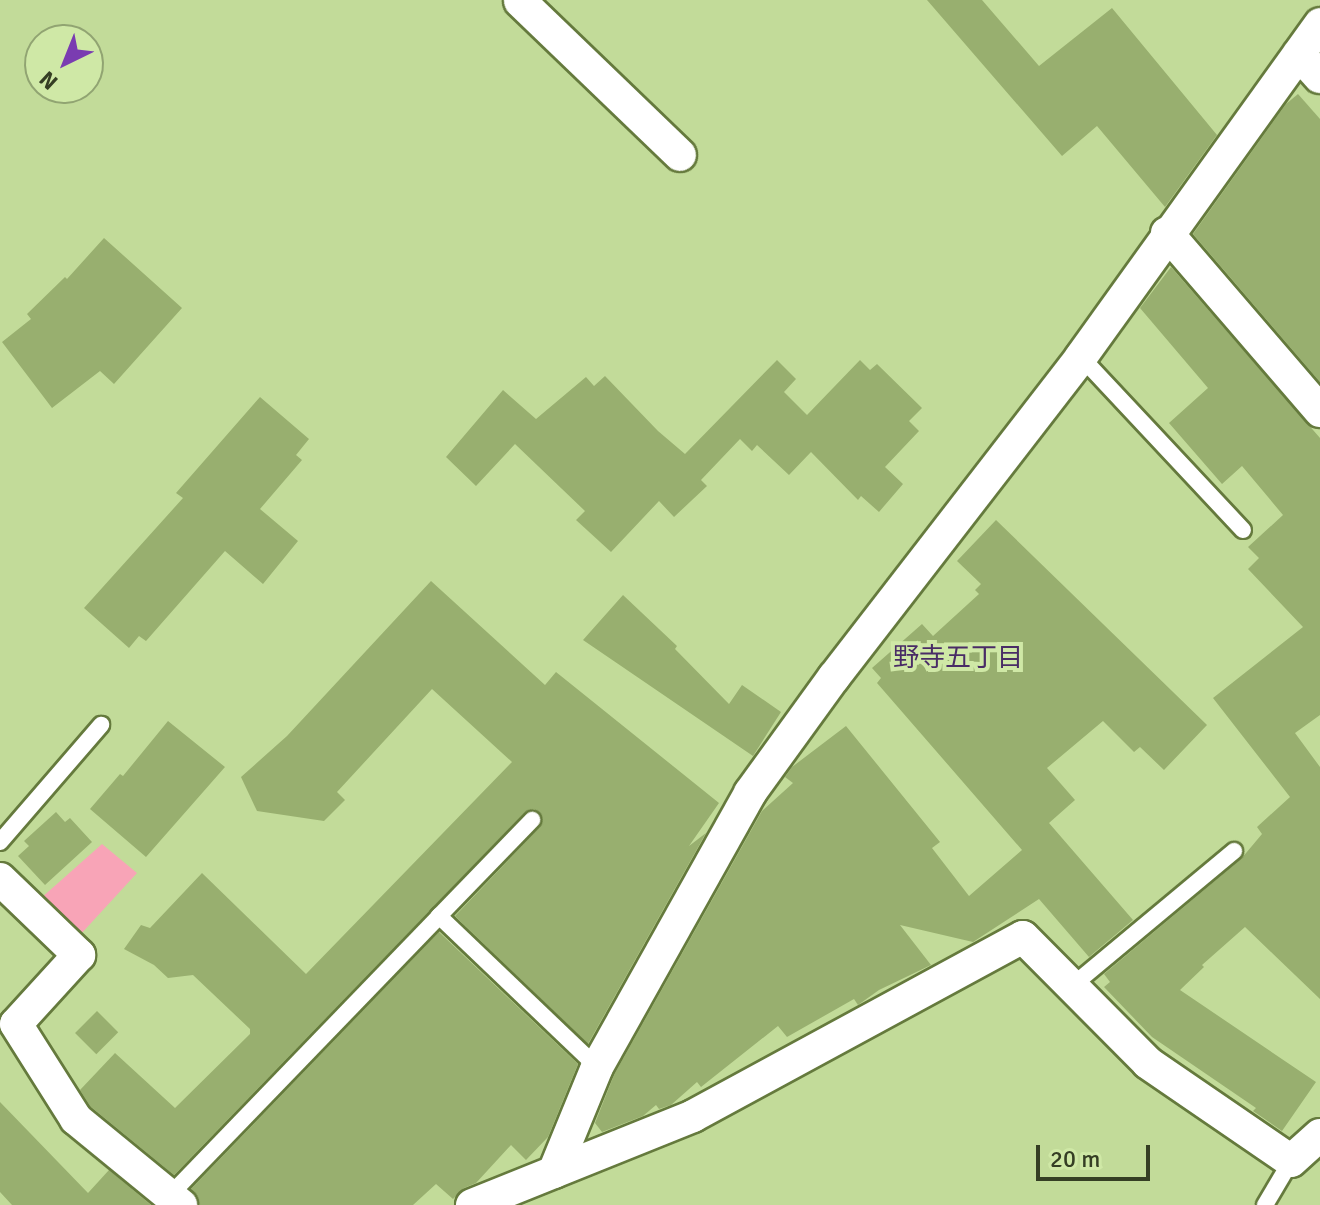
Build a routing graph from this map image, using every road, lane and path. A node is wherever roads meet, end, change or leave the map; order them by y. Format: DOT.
graph roads {
  1 [pos="520,0"];
  2 [pos="1320,24"];
  3 [pos="1310,66"];
  4 [pos="680,155"];
  5 [pos="1167,233"];
  6 [pos="1081,357"];
  7 [pos="1320,411"];
  8 [pos="1243,530"];
  9 [pos="101,725"];
  10 [pos="532,820"];
  11 [pos="0,842"];
  12 [pos="1234,851"];
  13 [pos="0,879"];
  14 [pos="439,916"];
  15 [pos="1072,986"];
  16 [pos="597,1067"];
  17 [pos="1320,1135"];
  18 [pos="1291,1161"];
  19 [pos="554,1172"];
  20 [pos="525,1196"];
  21 [pos="176,1200"];
  22 [pos="472,1205"];
  23 [pos="1265,1205"];
  1 -- 4 [label="street"];
  2 -- 3 [label="street"];
  3 -- 5 [label="street"];
  5 -- 6 [label="street"];
  5 -- 7 [label="street"];
  6 -- 8 [label="lane"];
  6 -- 16 [label="street"];
  9 -- 11 [label="lane"];
  10 -- 14 [label="lane"];
  12 -- 15 [label="lane"];
  13 -- 21 [label="street"];
  14 -- 16 [label="lane"];
  14 -- 21 [label="lane"];
  15 -- 18 [label="street"];
  15 -- 19 [label="street"];
  16 -- 19 [label="street"];
  17 -- 18 [label="street"];
  18 -- 23 [label="lane"];
  19 -- 20 [label="street"];
  20 -- 22 [label="street"];
}
